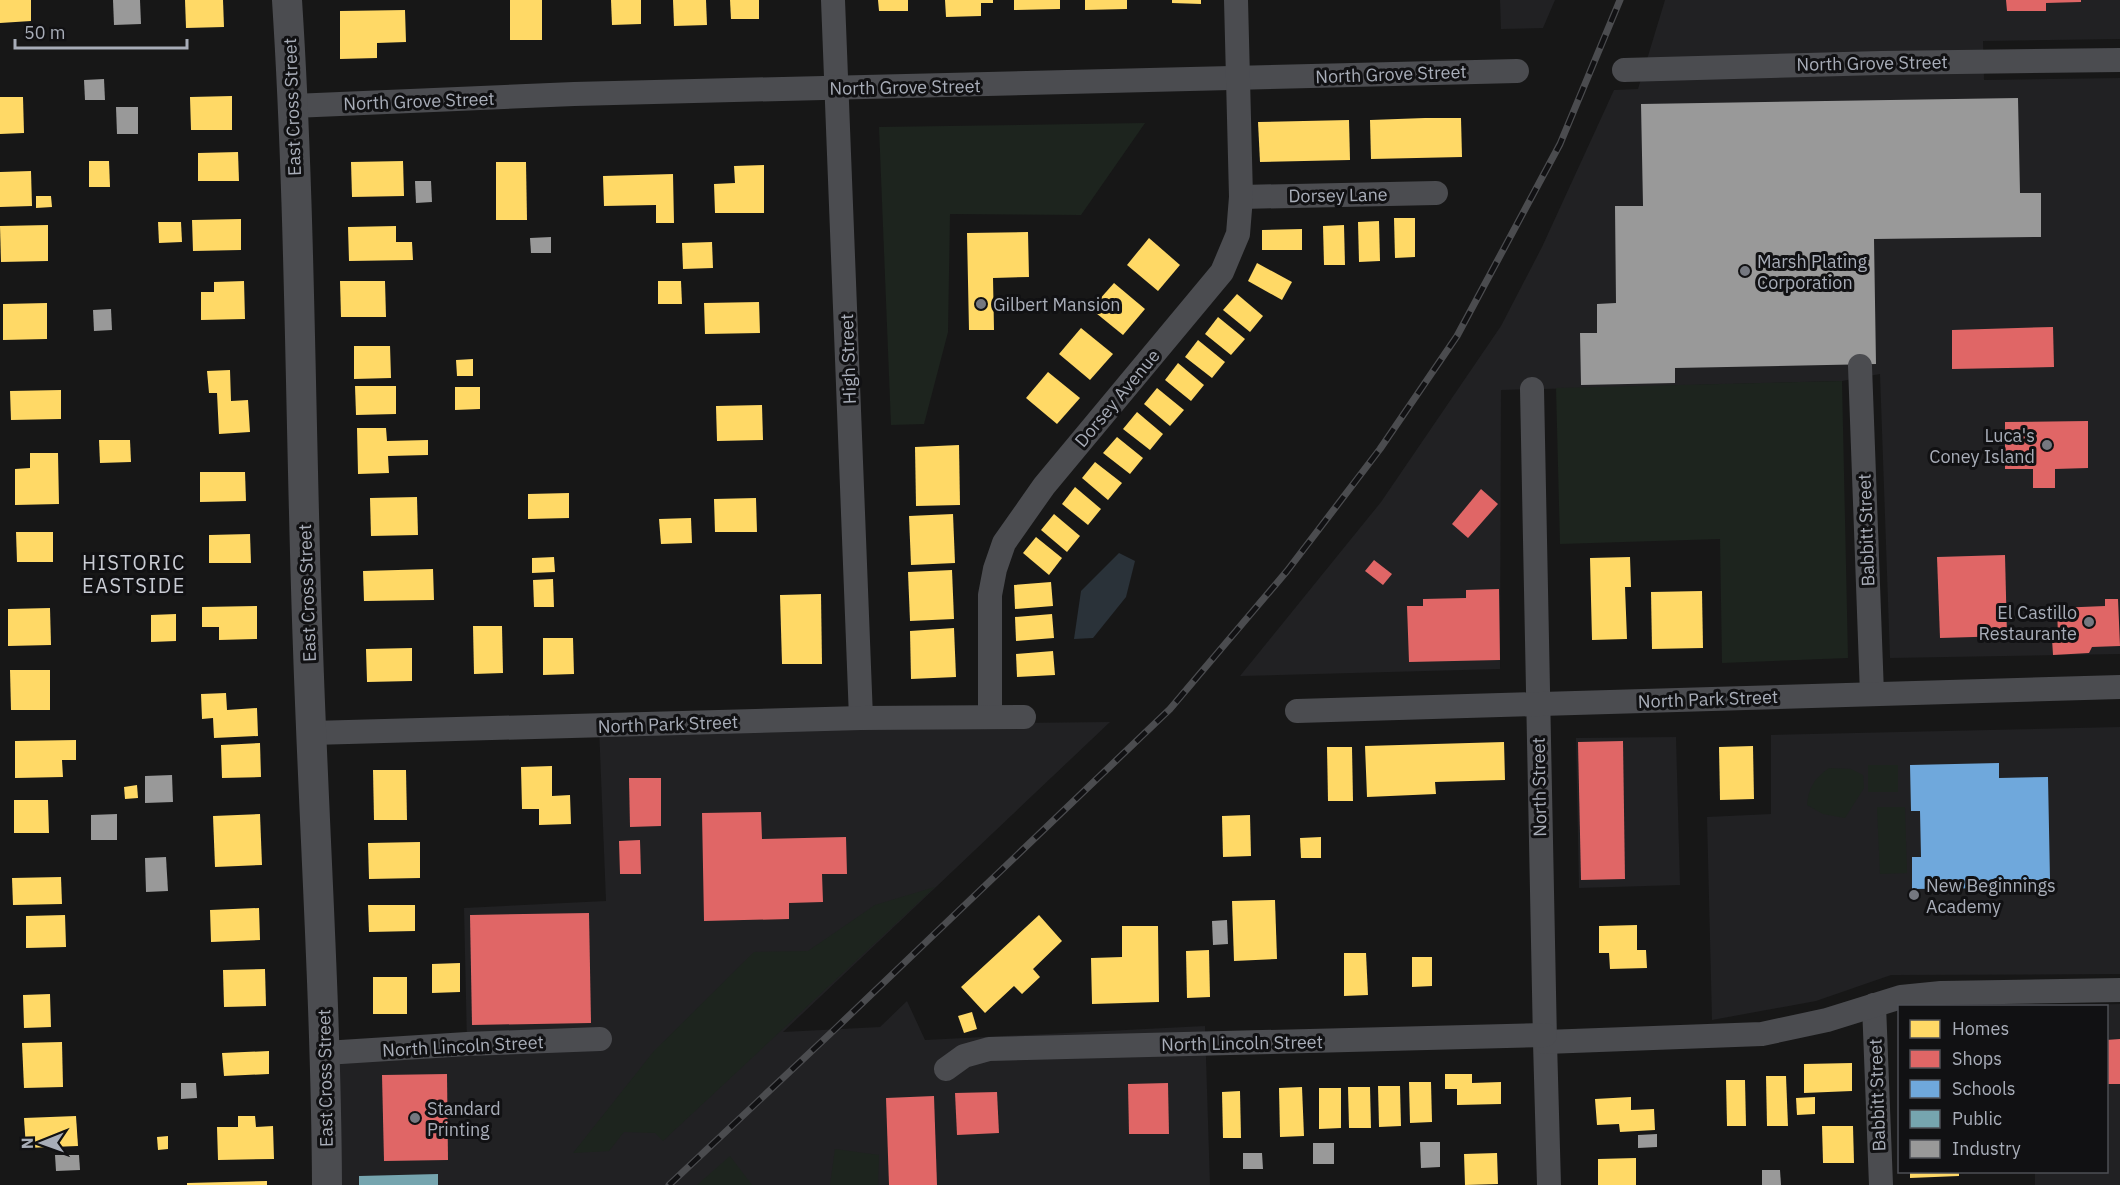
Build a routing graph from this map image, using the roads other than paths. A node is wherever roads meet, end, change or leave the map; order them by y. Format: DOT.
graph roads {
  1 [pos="287,0"];
  2 [pos="834,0"];
  3 [pos="1236,0"];
  4 [pos="2120,60"];
  5 [pos="1624,70"];
  6 [pos="1517,71"];
  7 [pos="1238,78"];
  8 [pos="836,89"];
  9 [pos="293,106"];
  10 [pos="1436,193"];
  11 [pos="1241,197"];
  12 [pos="1860,366"];
  13 [pos="1532,389"];
  14 [pos="2120,687"];
  15 [pos="1872,694"];
  16 [pos="1538,705"];
  17 [pos="1297,711"];
  18 [pos="990,717"];
  19 [pos="1024,717"];
  20 [pos="861,718"];
  21 [pos="312,733"];
  22 [pos="2120,990"];
  23 [pos="1874,1005"];
  24 [pos="1545,1038"];
  25 [pos="600,1039"];
  26 [pos="325,1053"];
  27 [pos="945,1069"];
  28 [pos="327,1185"];
  29 [pos="1549,1185"];
  30 [pos="1881,1185"];
  1 -- 9 [label="street, East Cross Street"];
  2 -- 8 [label="street, High Street"];
  3 -- 7 [label="street, Dorsey Avenue"];
  4 -- 5 [label="street, North Grove Street"];
  6 -- 7 [label="street, North Grove Street"];
  7 -- 8 [label="street, North Grove Street"];
  7 -- 11 [label="street, Dorsey Avenue"];
  8 -- 9 [label="street, North Grove Street"];
  8 -- 20 [label="street, High Street"];
  9 -- 21 [label="street, East Cross Street"];
  10 -- 11 [label="street, Dorsey Lane"];
  11 -- 18 [label="street, Dorsey Avenue"];
  12 -- 15 [label="street, Babbitt Street"];
  13 -- 16 [label="street, North Street"];
  14 -- 15 [label="street, North Park Street"];
  15 -- 16 [label="street, North Park Street"];
  16 -- 17 [label="street, North Park Street"];
  16 -- 24 [label="street, North Street"];
  18 -- 19 [label="street, North Park Street"];
  18 -- 20 [label="street, North Park Street"];
  20 -- 21 [label="street, North Park Street"];
  21 -- 26 [label="street, East Cross Street"];
  22 -- 23 [label="street, North Lincoln Street"];
  23 -- 24 [label="street, North Lincoln Street"];
  23 -- 30 [label="street, Babbitt Street"];
  24 -- 27 [label="street, North Lincoln Street"];
  24 -- 29 [label="street, North Street"];
  25 -- 26 [label="street, North Lincoln Street"];
  26 -- 28 [label="street, East Cross Street"];
}
